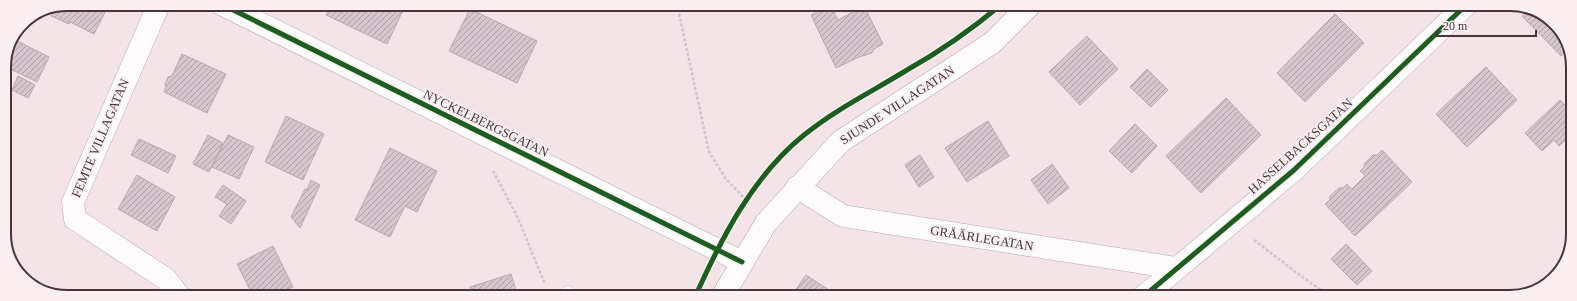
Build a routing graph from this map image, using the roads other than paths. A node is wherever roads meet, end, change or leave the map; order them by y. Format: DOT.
graph roads {
  1 [pos="155,11"];
  2 [pos="235,11"];
  3 [pos="1024,11"];
  4 [pos="1460,11"];
  5 [pos="797,187"];
  6 [pos="742,262"];
  7 [pos="1176,268"];
  8 [pos="174,290"];
  9 [pos="726,290"];
  10 [pos="1151,290"];
  1 -- 8 [label="street, FEMTE VILLAGATAN"];
  2 -- 6 [label="street, NYCKELBERGSGATAN"];
  3 -- 5 [label="street, SJUNDE VILLAGATAN"];
  4 -- 7 [label="street, HASSELBACKSGATAN"];
  5 -- 6 [label="street, SJUNDE VILLAGATAN"];
  5 -- 7 [label="street, GRÅÄRLEGATAN"];
  6 -- 9 [label="street, SJUNDE VILLAGATAN"];
  7 -- 10 [label="street, HASSELBACKSGATAN"];
}
